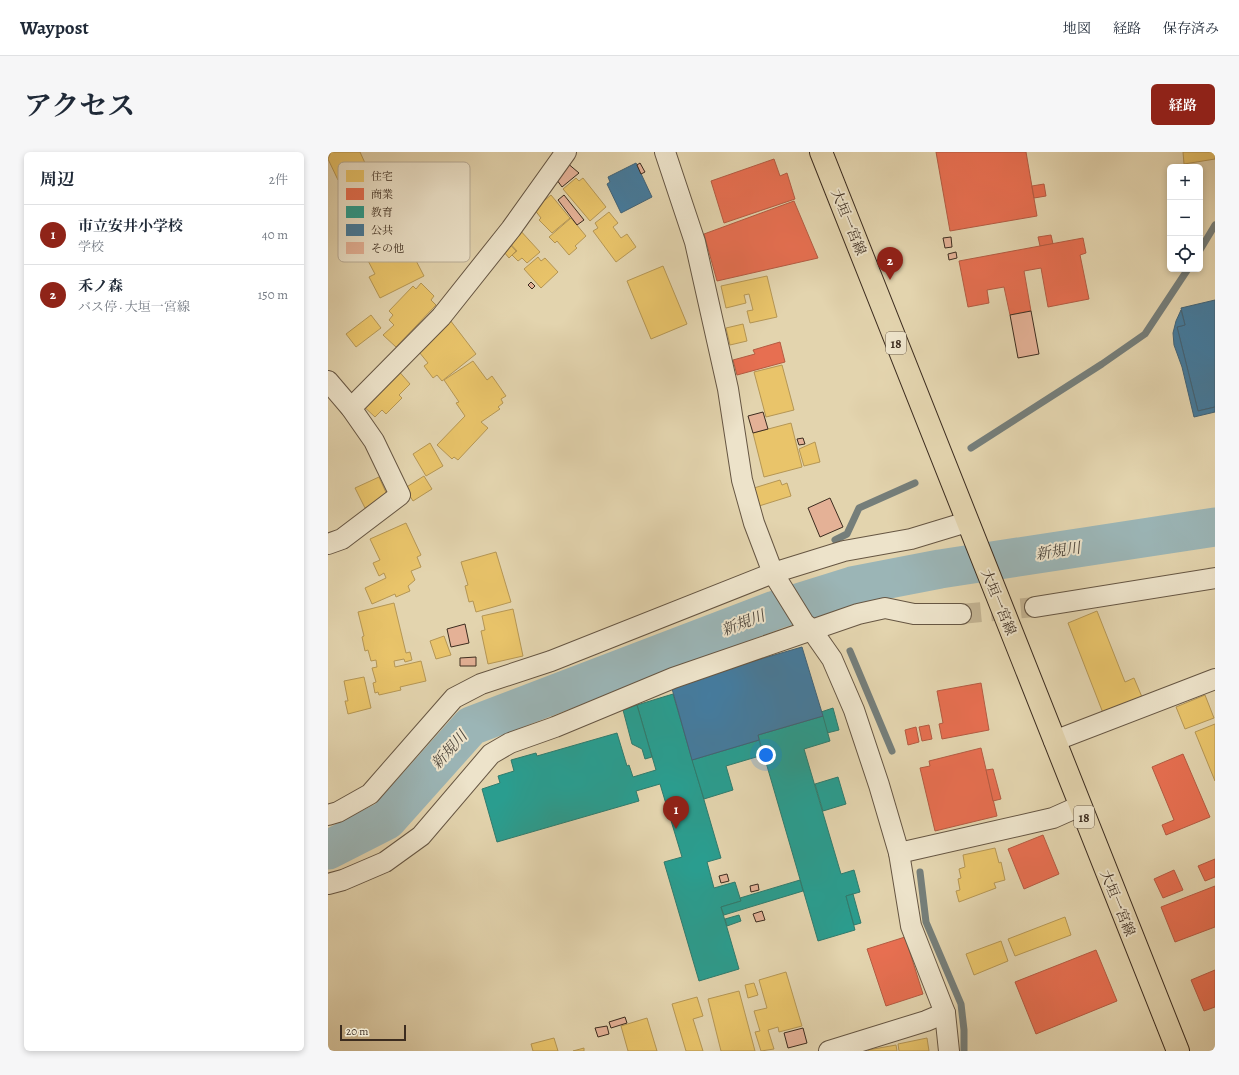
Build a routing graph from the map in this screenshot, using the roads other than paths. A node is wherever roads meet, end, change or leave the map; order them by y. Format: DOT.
graph roads {
  1 [pos="566,152"];
  2 [pos="665,152"];
  3 [pos="821,152"];
  4 [pos="328,381"];
  5 [pos="351,408"];
  6 [pos="970,528"];
  7 [pos="328,544"];
  8 [pos="775,577"];
  9 [pos="1215,578"];
  10 [pos="1035,607"];
  11 [pos="961,614"];
  12 [pos="808,626"];
  13 [pos="1215,679"];
  14 [pos="1054,741"];
  15 [pos="1080,806"];
  16 [pos="328,815"];
  17 [pos="899,853"];
  18 [pos="328,884"];
  19 [pos="946,1013"];
  20 [pos="829,1051"];
  21 [pos="949,1051"];
  22 [pos="1178,1051"];
  1 -- 5 [label="street"];
  2 -- 8 [label="street"];
  3 -- 6 [label="main road, 大垣一宮線 / 18"];
  4 -- 5 [label="street"];
  5 -- 7 [label="street"];
  6 -- 8 [label="street"];
  6 -- 14 [label="main road, 大垣一宮線 / 18"];
  8 -- 12 [label="street"];
  8 -- 16 [label="street"];
  9 -- 10 [label="street"];
  11 -- 12 [label="street"];
  12 -- 17 [label="street"];
  12 -- 18 [label="street"];
  13 -- 14 [label="street"];
  14 -- 15 [label="main road, 大垣一宮線 / 18"];
  15 -- 17 [label="street"];
  15 -- 22 [label="main road, 大垣一宮線 / 18"];
  17 -- 19 [label="street"];
  19 -- 20 [label="street"];
  19 -- 21 [label="street"];
}
